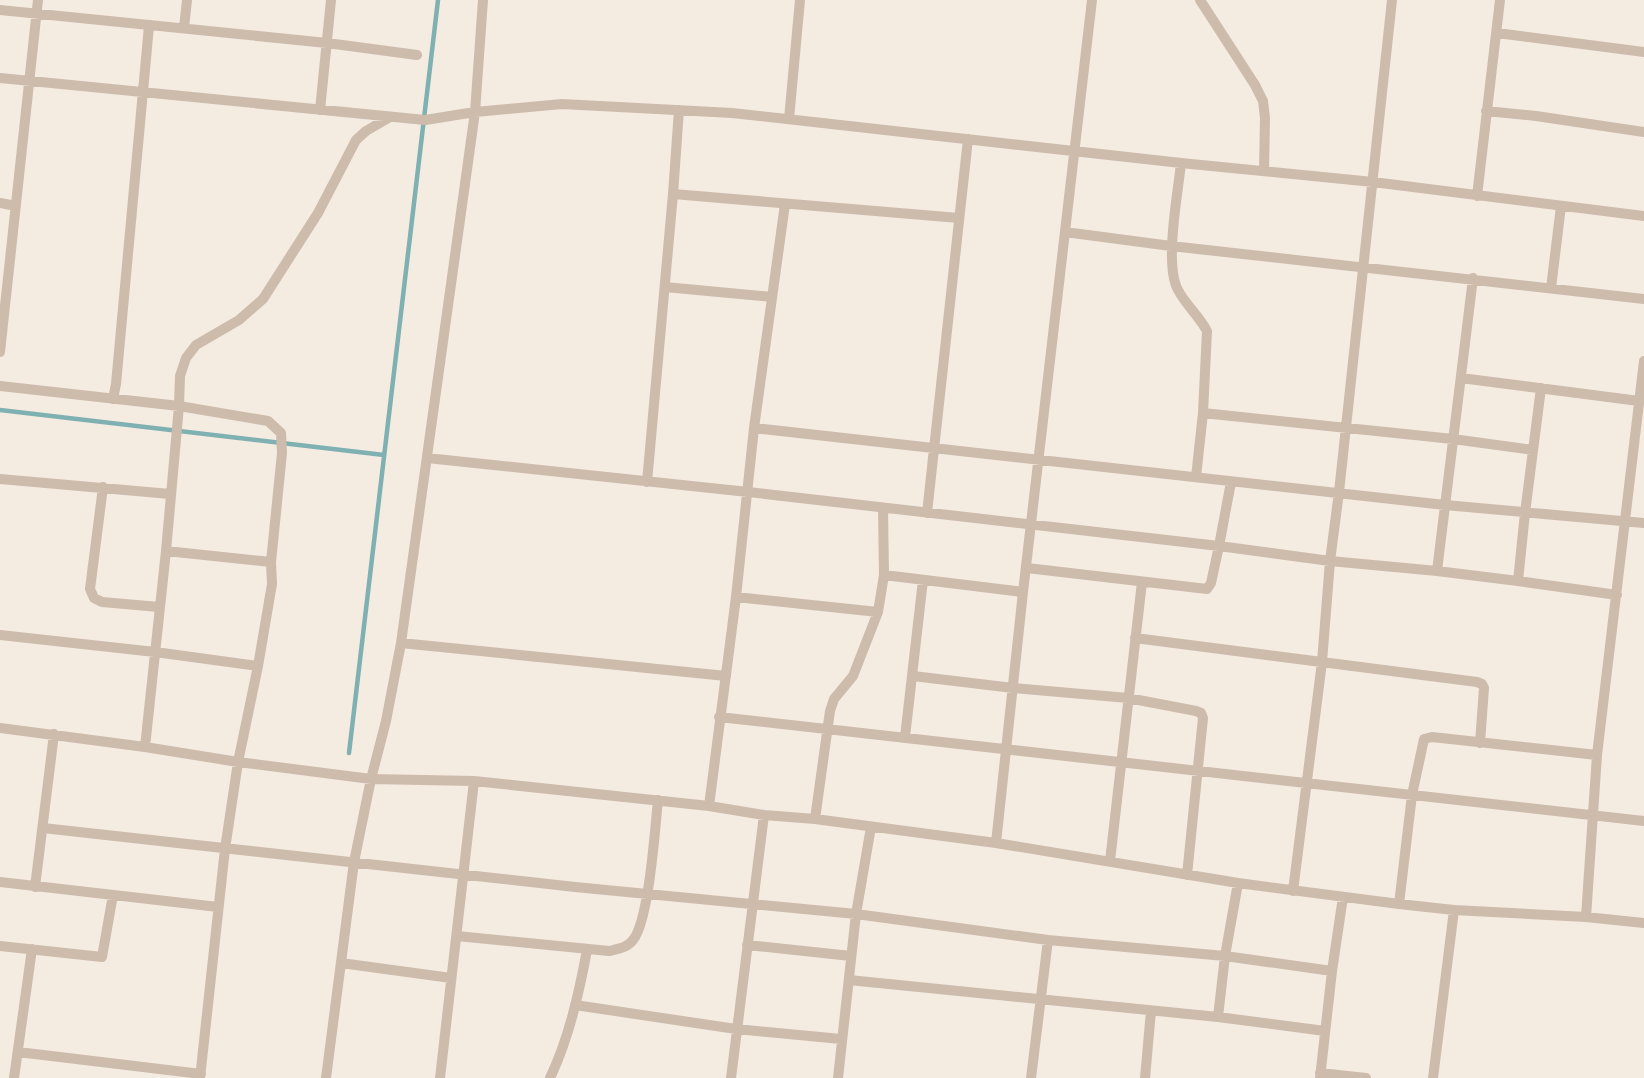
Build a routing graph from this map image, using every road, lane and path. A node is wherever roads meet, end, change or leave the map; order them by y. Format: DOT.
graph roads {
  1 [pos="38,0"];
  2 [pos="187,0"];
  3 [pos="331,0"];
  4 [pos="483,0"];
  5 [pos="800,0"];
  6 [pos="1091,0"];
  7 [pos="1200,0"];
  8 [pos="1391,0"];
  9 [pos="1500,0"];
  10 [pos="0,10"];
  11 [pos="36,13"];
  12 [pos="149,26"];
  13 [pos="184,28"];
  14 [pos="1497,33"];
  15 [pos="327,43"];
  16 [pos="1644,52"];
  17 [pos="417,55"];
  18 [pos="0,78"];
  19 [pos="30,81"];
  20 [pos="143,92"];
  21 [pos="320,110"];
  22 [pos="679,110"];
  23 [pos="1486,111"];
  24 [pos="475,112"];
  25 [pos="390,117"];
  26 [pos="789,119"];
  27 [pos="1644,132"];
  28 [pos="968,139"];
  29 [pos="1074,151"];
  30 [pos="1181,163"];
  31 [pos="1265,171"];
  32 [pos="1373,182"];
  33 [pos="673,194"];
  34 [pos="1477,196"];
  35 [pos="0,203"];
  36 [pos="785,204"];
  37 [pos="1561,205"];
  38 [pos="16,206"];
  39 [pos="1644,215"];
  40 [pos="959,218"];
  41 [pos="1065,232"];
  42 [pos="1171,246"];
  43 [pos="1364,267"];
  44 [pos="1473,278"];
  45 [pos="665,286"];
  46 [pos="1551,288"];
  47 [pos="772,297"];
  48 [pos="1644,299"];
  49 [pos="2,309"];
  50 [pos="0,352"];
  51 [pos="1644,360"];
  52 [pos="1461,378"];
  53 [pos="0,386"];
  54 [pos="1541,388"];
  55 [pos="113,399"];
  56 [pos="1639,401"];
  57 [pos="180,406"];
  58 [pos="1203,413"];
  59 [pos="754,428"];
  60 [pos="1346,429"];
  61 [pos="1453,439"];
  62 [pos="934,447"];
  63 [pos="1533,450"];
  64 [pos="427,458"];
  65 [pos="1040,459"];
  66 [pos="1196,477"];
  67 [pos="0,479"];
  68 [pos="647,482"];
  69 [pos="1231,482"];
  70 [pos="103,487"];
  71 [pos="748,492"];
  72 [pos="1339,492"];
  73 [pos="170,494"];
  74 [pos="1445,505"];
  75 [pos="884,508"];
  76 [pos="927,513"];
  77 [pos="1525,513"];
  78 [pos="1626,521"];
  79 [pos="1644,523"];
  80 [pos="1032,525"];
  81 [pos="1219,546"];
  82 [pos="166,551"];
  83 [pos="1330,561"];
  84 [pos="271,562"];
  85 [pos="1027,568"];
  86 [pos="1437,571"];
  87 [pos="884,575"];
  88 [pos="923,580"];
  89 [pos="1518,581"];
  90 [pos="1142,582"];
  91 [pos="1023,592"];
  92 [pos="1617,595"];
  93 [pos="736,597"];
  94 [pos="159,607"];
  95 [pos="878,612"];
  96 [pos="0,635"];
  97 [pos="1135,638"];
  98 [pos="401,643"];
  99 [pos="155,652"];
  100 [pos="1322,662"];
  101 [pos="258,666"];
  102 [pos="726,676"];
  103 [pos="913,676"];
  104 [pos="1013,688"];
  105 [pos="1128,698"];
  106 [pos="719,717"];
  107 [pos="0,728"];
  108 [pos="827,728"];
  109 [pos="54,734"];
  110 [pos="905,737"];
  111 [pos="1480,743"];
  112 [pos="145,747"];
  113 [pos="1007,747"];
  114 [pos="1597,755"];
  115 [pos="1122,760"];
  116 [pos="238,762"];
  117 [pos="1199,769"];
  118 [pos="372,779"];
  119 [pos="474,781"];
  120 [pos="1307,783"];
  121 [pos="1412,795"];
  122 [pos="658,800"];
  123 [pos="709,806"];
  124 [pos="764,814"];
  125 [pos="1592,814"];
  126 [pos="815,819"];
  127 [pos="1644,821"];
  128 [pos="871,827"];
  129 [pos="43,828"];
  130 [pos="996,843"];
  131 [pos="225,849"];
  132 [pos="1110,861"];
  133 [pos="354,862"];
  134 [pos="464,875"];
  135 [pos="1187,875"];
  136 [pos="0,882"];
  137 [pos="1238,883"];
  138 [pos="35,887"];
  139 [pos="1293,891"];
  140 [pos="647,894"];
  141 [pos="113,895"];
  142 [pos="1343,897"];
  143 [pos="752,903"];
  144 [pos="1399,904"];
  145 [pos="218,906"];
  146 [pos="1454,909"];
  147 [pos="856,914"];
  148 [pos="1586,917"];
  149 [pos="1644,923"];
  150 [pos="457,936"];
  151 [pos="1048,940"];
  152 [pos="747,945"];
  153 [pos="0,946"];
  154 [pos="32,949"];
  155 [pos="587,950"];
  156 [pos="851,956"];
  157 [pos="1225,956"];
  158 [pos="341,962"];
  159 [pos="1332,971"];
  160 [pos="451,978"];
  161 [pos="849,980"];
  162 [pos="1041,999"];
  163 [pos="575,1005"];
  164 [pos="1151,1012"];
  165 [pos="1218,1017"];
  166 [pos="736,1029"];
  167 [pos="1325,1031"];
  168 [pos="841,1039"];
  169 [pos="18,1052"];
  170 [pos="1320,1075"];
  171 [pos="200,1076"];
  172 [pos="14,1078"];
  173 [pos="326,1078"];
  174 [pos="440,1078"];
  175 [pos="550,1078"];
  176 [pos="731,1078"];
  177 [pos="838,1078"];
  178 [pos="1031,1078"];
  179 [pos="1145,1078"];
  180 [pos="1155,1078"];
  181 [pos="1366,1078"];
  182 [pos="1433,1078"];
  1 -- 11 [label="street"];
  2 -- 13 [label="street"];
  3 -- 15 [label="street"];
  4 -- 24 [label="street"];
  5 -- 26 [label="street"];
  6 -- 29 [label="street"];
  7 -- 31 [label="street"];
  8 -- 32 [label="street"];
  9 -- 14 [label="street"];
  10 -- 11 [label="street"];
  11 -- 12 [label="street"];
  11 -- 19 [label="street"];
  12 -- 13 [label="street"];
  12 -- 20 [label="street"];
  13 -- 15 [label="street"];
  14 -- 16 [label="street"];
  14 -- 23 [label="street"];
  15 -- 17 [label="street"];
  15 -- 21 [label="street"];
  18 -- 19 [label="street"];
  19 -- 20 [label="street"];
  19 -- 38 [label="street"];
  20 -- 21 [label="street"];
  20 -- 55 [label="street"];
  21 -- 25 [label="street"];
  22 -- 24 [label="street"];
  22 -- 26 [label="street"];
  22 -- 33 [label="street"];
  23 -- 27 [label="street"];
  23 -- 34 [label="street"];
  24 -- 25 [label="street"];
  24 -- 64 [label="street"];
  25 -- 57 [label="street"];
  26 -- 28 [label="street"];
  28 -- 29 [label="street"];
  28 -- 40 [label="street"];
  29 -- 30 [label="street"];
  29 -- 41 [label="street"];
  30 -- 31 [label="street"];
  30 -- 42 [label="street"];
  31 -- 32 [label="street"];
  32 -- 34 [label="street"];
  32 -- 43 [label="street"];
  33 -- 36 [label="street"];
  33 -- 45 [label="street"];
  34 -- 37 [label="street"];
  35 -- 38 [label="street"];
  36 -- 40 [label="street"];
  36 -- 47 [label="street"];
  37 -- 39 [label="street"];
  37 -- 46 [label="street"];
  38 -- 49 [label="street"];
  40 -- 62 [label="street"];
  41 -- 42 [label="street"];
  41 -- 65 [label="street"];
  42 -- 43 [label="street"];
  42 -- 58 [label="street"];
  43 -- 44 [label="street"];
  43 -- 60 [label="street"];
  44 -- 46 [label="street"];
  44 -- 52 [label="street"];
  45 -- 47 [label="street"];
  45 -- 68 [label="street"];
  46 -- 48 [label="street"];
  47 -- 59 [label="street"];
  49 -- 50 [label="street"];
  51 -- 56 [label="street"];
  52 -- 54 [label="street"];
  52 -- 61 [label="street"];
  53 -- 55 [label="street"];
  54 -- 56 [label="street"];
  54 -- 63 [label="street"];
  55 -- 57 [label="street"];
  56 -- 78 [label="street"];
  57 -- 73 [label="street"];
  57 -- 84 [label="street"];
  58 -- 60 [label="street"];
  58 -- 66 [label="street"];
  59 -- 62 [label="street"];
  59 -- 71 [label="street"];
  60 -- 61 [label="street"];
  60 -- 72 [label="street"];
  61 -- 63 [label="street"];
  61 -- 74 [label="street"];
  62 -- 65 [label="street"];
  62 -- 76 [label="street"];
  63 -- 77 [label="street"];
  64 -- 68 [label="street"];
  64 -- 98 [label="street"];
  65 -- 66 [label="street"];
  65 -- 80 [label="street"];
  66 -- 69 [label="street"];
  67 -- 70 [label="street"];
  68 -- 71 [label="street"];
  69 -- 72 [label="street"];
  69 -- 81 [label="street"];
  70 -- 73 [label="street"];
  70 -- 94 [label="street"];
  71 -- 75 [label="street"];
  71 -- 93 [label="street"];
  72 -- 74 [label="street"];
  72 -- 83 [label="street"];
  73 -- 82 [label="street"];
  74 -- 77 [label="street"];
  74 -- 86 [label="street"];
  75 -- 76 [label="street"];
  75 -- 87 [label="street"];
  76 -- 80 [label="street"];
  77 -- 78 [label="street"];
  77 -- 89 [label="street"];
  78 -- 79 [label="street"];
  78 -- 92 [label="street"];
  80 -- 81 [label="street"];
  80 -- 85 [label="street"];
  81 -- 83 [label="street"];
  81 -- 90 [label="street"];
  82 -- 84 [label="street"];
  82 -- 94 [label="street"];
  83 -- 86 [label="street"];
  83 -- 100 [label="street"];
  84 -- 101 [label="street"];
  85 -- 90 [label="street"];
  85 -- 91 [label="street"];
  86 -- 89 [label="street"];
  87 -- 88 [label="street"];
  87 -- 95 [label="street"];
  88 -- 91 [label="street"];
  88 -- 103 [label="street"];
  89 -- 92 [label="street"];
  90 -- 97 [label="street"];
  91 -- 104 [label="street"];
  92 -- 114 [label="street"];
  93 -- 95 [label="street"];
  93 -- 102 [label="street"];
  94 -- 99 [label="street"];
  95 -- 108 [label="street"];
  96 -- 99 [label="street"];
  97 -- 100 [label="street"];
  97 -- 105 [label="street"];
  98 -- 102 [label="street"];
  98 -- 118 [label="street"];
  99 -- 101 [label="street"];
  99 -- 112 [label="street"];
  100 -- 111 [label="street"];
  100 -- 120 [label="street"];
  101 -- 116 [label="street"];
  102 -- 106 [label="street"];
  103 -- 104 [label="street"];
  103 -- 110 [label="street"];
  104 -- 105 [label="street"];
  104 -- 113 [label="street"];
  105 -- 115 [label="street"];
  105 -- 117 [label="street"];
  106 -- 108 [label="street"];
  106 -- 123 [label="street"];
  107 -- 109 [label="street"];
  108 -- 110 [label="street"];
  108 -- 126 [label="street"];
  109 -- 112 [label="street"];
  109 -- 129 [label="street"];
  110 -- 113 [label="street"];
  111 -- 114 [label="street"];
  111 -- 121 [label="street"];
  112 -- 116 [label="street"];
  113 -- 115 [label="street"];
  113 -- 130 [label="street"];
  114 -- 125 [label="street"];
  115 -- 117 [label="street"];
  115 -- 132 [label="street"];
  116 -- 118 [label="street"];
  116 -- 131 [label="street"];
  117 -- 120 [label="street"];
  117 -- 135 [label="street"];
  118 -- 119 [label="street"];
  118 -- 133 [label="street"];
  119 -- 122 [label="street"];
  119 -- 134 [label="street"];
  120 -- 121 [label="street"];
  120 -- 139 [label="street"];
  121 -- 125 [label="street"];
  121 -- 144 [label="street"];
  122 -- 123 [label="street"];
  122 -- 140 [label="street"];
  123 -- 124 [label="street"];
  124 -- 126 [label="street"];
  124 -- 143 [label="street"];
  125 -- 127 [label="street"];
  125 -- 148 [label="street"];
  126 -- 128 [label="street"];
  128 -- 130 [label="street"];
  128 -- 147 [label="street"];
  129 -- 131 [label="street"];
  129 -- 138 [label="street"];
  130 -- 132 [label="street"];
  131 -- 133 [label="street"];
  131 -- 145 [label="street"];
  132 -- 135 [label="street"];
  133 -- 134 [label="street"];
  133 -- 158 [label="street"];
  134 -- 140 [label="street"];
  134 -- 150 [label="street"];
  135 -- 137 [label="street"];
  136 -- 138 [label="street"];
  137 -- 139 [label="street"];
  137 -- 157 [label="street"];
  138 -- 141 [label="street"];
  139 -- 142 [label="street"];
  140 -- 143 [label="street"];
  140 -- 155 [label="street"];
  141 -- 145 [label="street"];
  141 -- 154 [label="street"];
  142 -- 144 [label="street"];
  142 -- 159 [label="street"];
  143 -- 147 [label="street"];
  143 -- 152 [label="street"];
  144 -- 146 [label="street"];
  145 -- 171 [label="street"];
  146 -- 148 [label="street"];
  146 -- 182 [label="street"];
  147 -- 151 [label="street"];
  147 -- 156 [label="street"];
  148 -- 149 [label="street"];
  150 -- 155 [label="street"];
  150 -- 160 [label="street"];
  151 -- 157 [label="street"];
  151 -- 162 [label="street"];
  152 -- 156 [label="street"];
  152 -- 166 [label="street"];
  153 -- 154 [label="street"];
  154 -- 169 [label="street"];
  155 -- 163 [label="street"];
  156 -- 161 [label="street"];
  157 -- 159 [label="street"];
  157 -- 165 [label="street"];
  158 -- 160 [label="street"];
  158 -- 173 [label="street"];
  159 -- 167 [label="street"];
  160 -- 174 [label="street"];
  161 -- 162 [label="street"];
  161 -- 168 [label="street"];
  162 -- 164 [label="street"];
  162 -- 178 [label="street"];
  163 -- 166 [label="street"];
  163 -- 175 [label="street"];
  164 -- 165 [label="street"];
  164 -- 179 [label="street"];
  165 -- 167 [label="street"];
  166 -- 168 [label="street"];
  166 -- 176 [label="street"];
  167 -- 170 [label="street"];
  168 -- 177 [label="street"];
  169 -- 171 [label="street"];
  169 -- 172 [label="street"];
  170 -- 181 [label="street"];
  179 -- 180 [label="street"];
}
